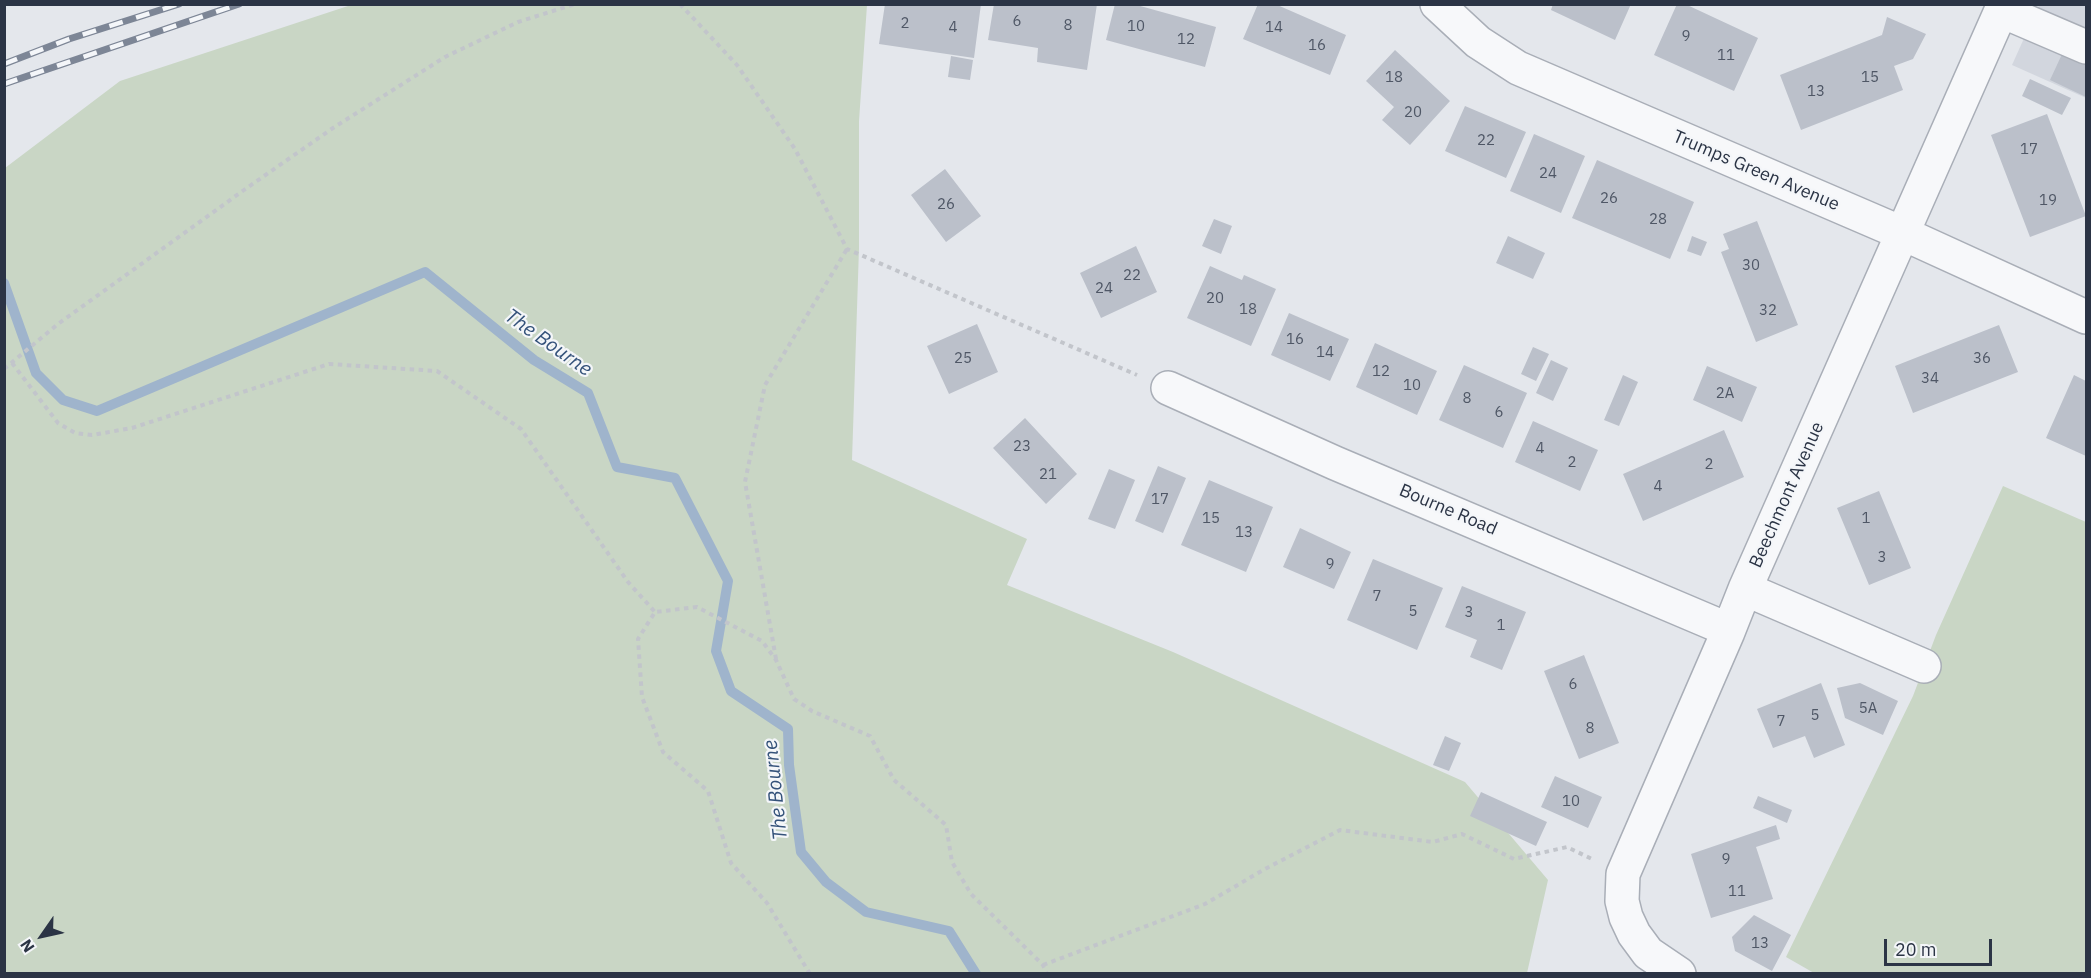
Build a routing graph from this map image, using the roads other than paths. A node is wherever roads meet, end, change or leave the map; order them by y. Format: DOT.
graph roads {
  1 [pos="1437,4"];
  2 [pos="2003,8"];
  3 [pos="2086,47"];
  4 [pos="1904,234"];
  5 [pos="2086,317"];
  6 [pos="1168,388"];
  7 [pos="1745,589"];
  8 [pos="1728,632"];
  9 [pos="1924,666"];
  10 [pos="1679,974"];
  1 -- 4 [label="street, Trumps Green Avenue"];
  2 -- 3 [label="street"];
  2 -- 4 [label="street, Beechmont Avenue"];
  4 -- 5 [label="street, Trumps Green Avenue"];
  4 -- 7 [label="street, Beechmont Avenue"];
  6 -- 8 [label="street, Bourne Road"];
  7 -- 8 [label="street, Beechmont Avenue"];
  7 -- 9 [label="street"];
  8 -- 10 [label="street, Beechmont Avenue"];
}
